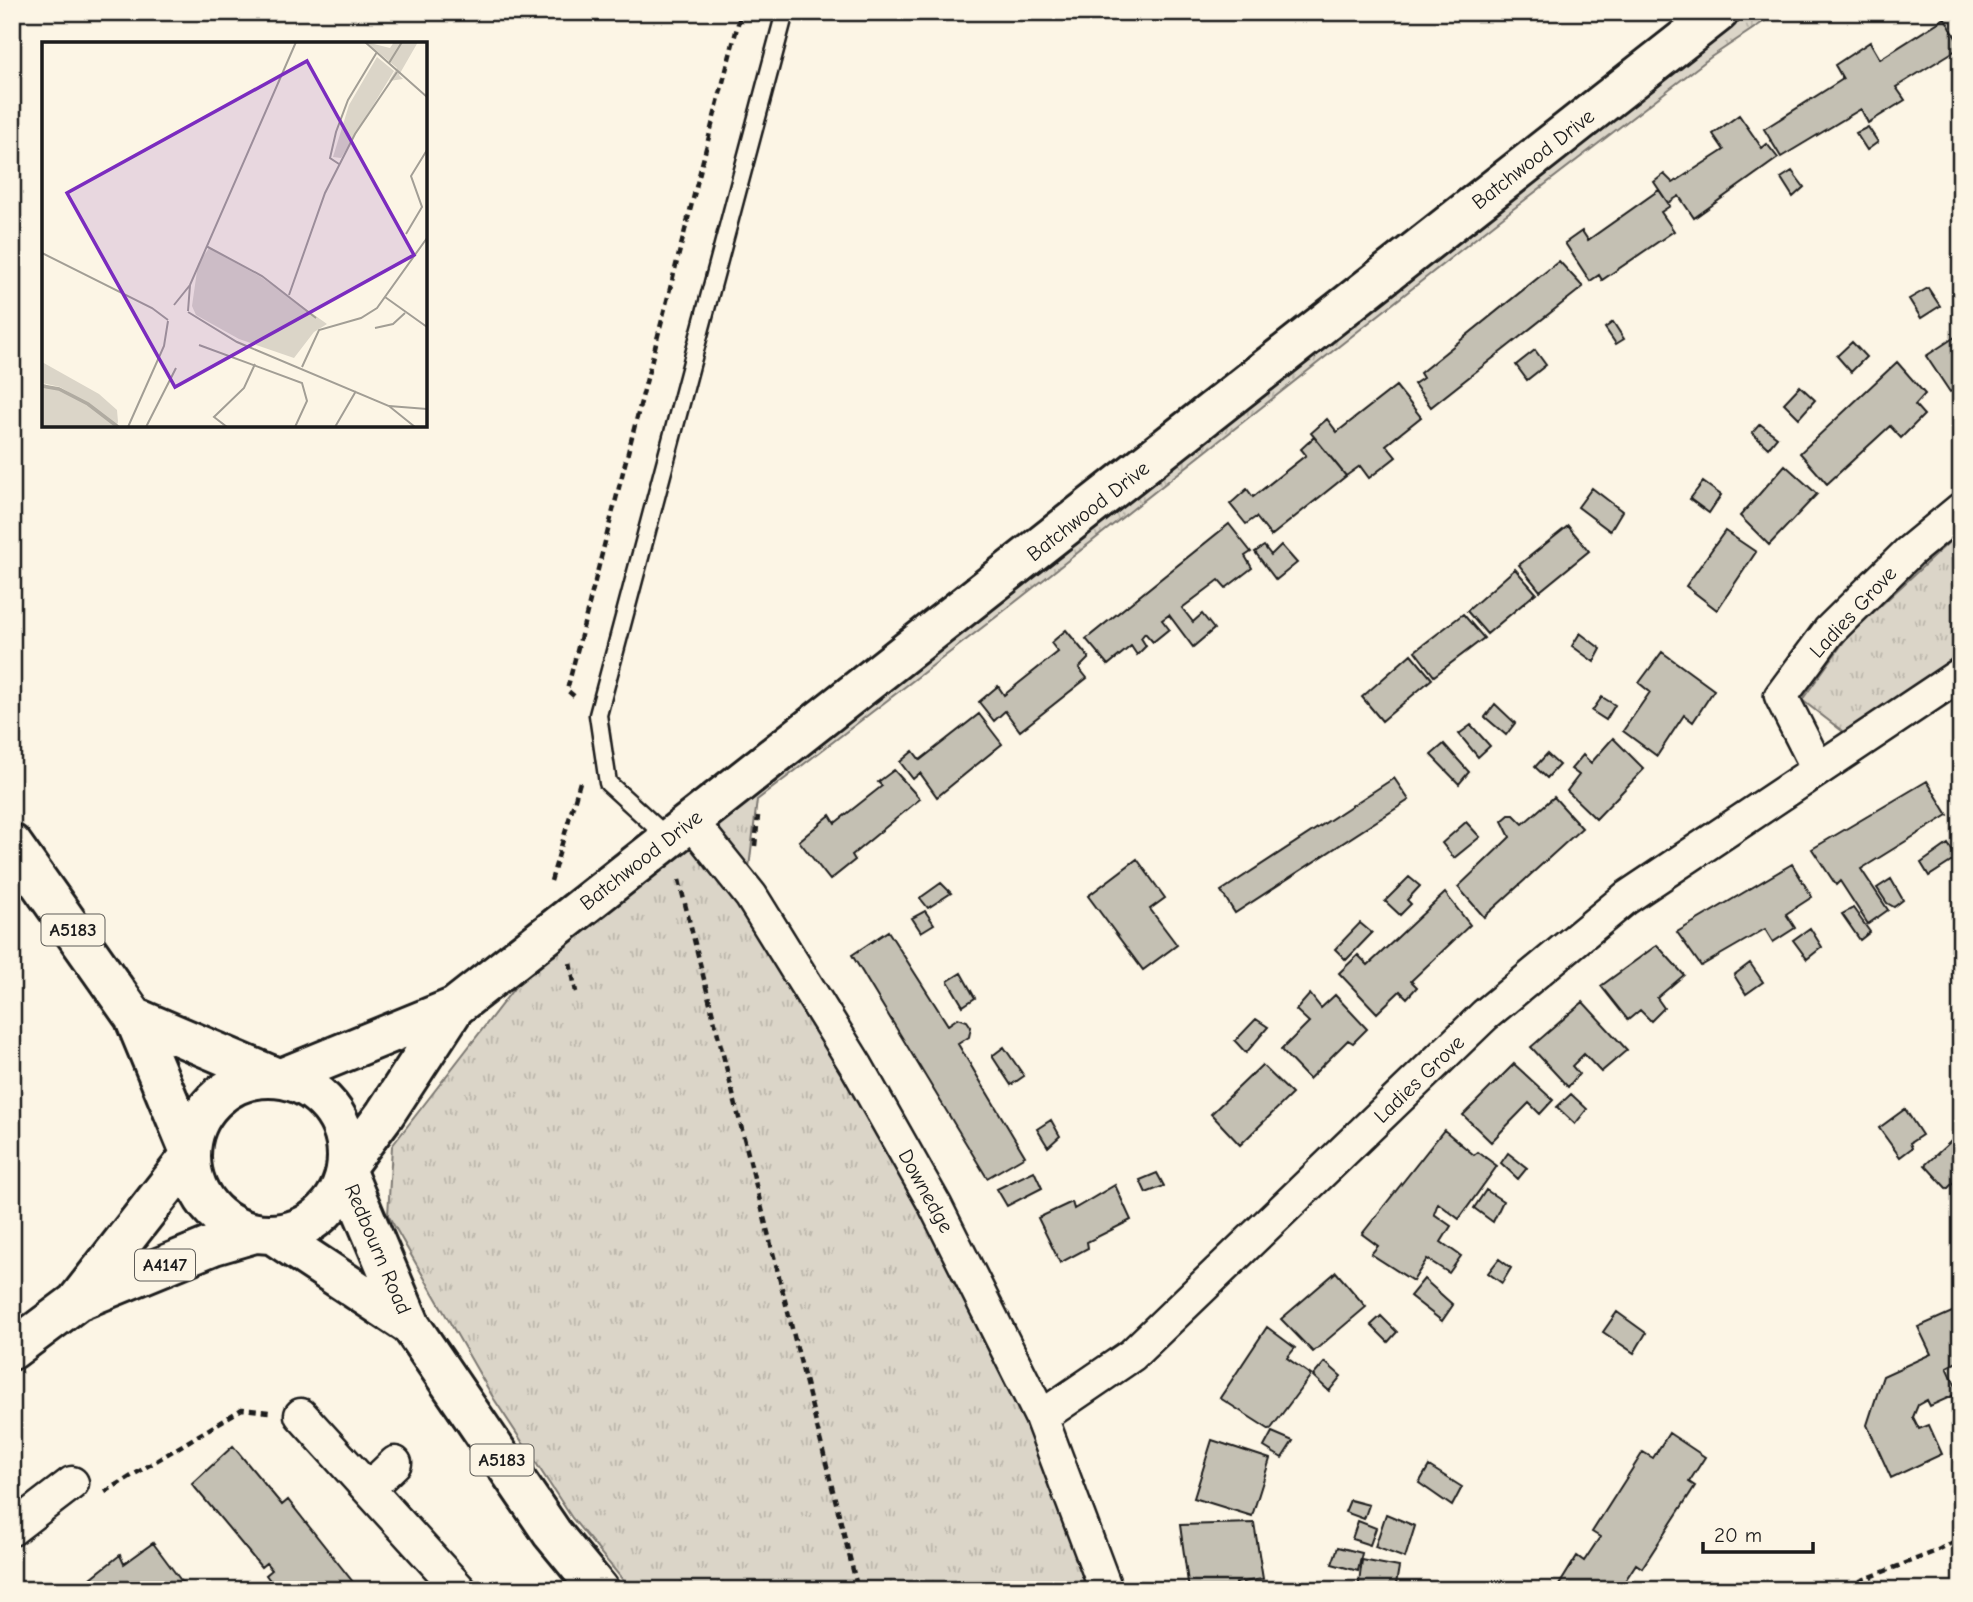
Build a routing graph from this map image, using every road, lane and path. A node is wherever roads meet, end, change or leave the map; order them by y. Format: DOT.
graph roads {
  1 [pos="741,12"];
  2 [pos="785,12"];
  3 [pos="1719,12"];
  4 [pos="1961,509"];
  5 [pos="1961,674"];
  6 [pos="598,715"];
  7 [pos="1817,767"];
  8 [pos="581,778"];
  9 [pos="680,830"];
  10 [pos="12,844"];
  11 [pos="560,923"];
  12 [pos="454,1007"];
  13 [pos="134,1017"];
  14 [pos="278,1078"];
  15 [pos="190,1154"];
  16 [pos="346,1169"];
  17 [pos="263,1233"];
  18 [pos="76,1302"];
  19 [pos="411,1326"];
  20 [pos="12,1350"];
  21 [pos="301,1415"];
  22 [pos="1041,1416"];
  23 [pos="396,1463"];
  24 [pos="72,1483"];
  25 [pos="369,1488"];
  26 [pos="21,1511"];
  27 [pos="1961,1538"];
  28 [pos="460,1590"];
  29 [pos="599,1590"];
  30 [pos="858,1590"];
  31 [pos="1106,1590"];
  32 [pos="1837,1590"];
  1 -- 6 [label="path"];
  2 -- 6 [label="lane"];
  3 -- 9 [label="main road, Batchwood Drive"];
  4 -- 7 [label="street, Ladies Grove"];
  5 -- 7 [label="street, Ladies Grove"];
  6 -- 9 [label="lane"];
  7 -- 22 [label="street, Ladies Grove"];
  8 -- 11 [label="path"];
  9 -- 11 [label="main road, Batchwood Drive"];
  9 -- 22 [label="street, Downedge"];
  9 -- 30 [label="path"];
  10 -- 13 [label="main road, A5183"];
  11 -- 12 [label="main road, Batchwood Drive"];
  12 -- 14 [label="main road, Batchwood Drive"];
  12 -- 16 [label="main road, Batchwood Drive"];
  13 -- 14 [label="main road"];
  13 -- 15 [label="main road, A5183"];
  14 -- 15 [label="main road"];
  14 -- 16 [label="main road"];
  15 -- 17 [label="main road"];
  15 -- 18 [label="main road, A4147"];
  16 -- 17 [label="main road"];
  16 -- 19 [label="main road, Redbourn Road / A5183"];
  17 -- 18 [label="main road, A4147"];
  17 -- 19 [label="main road, Redbourn Road / A5183"];
  18 -- 20 [label="main road, A4147"];
  19 -- 29 [label="main road, Redbourn Road / A5183"];
  21 -- 24 [label="path"];
  21 -- 25 [label="street"];
  22 -- 31 [label="street, Downedge"];
  23 -- 25 [label="street"];
  24 -- 26 [label="street"];
  25 -- 28 [label="street"];
  27 -- 32 [label="path"];
}
